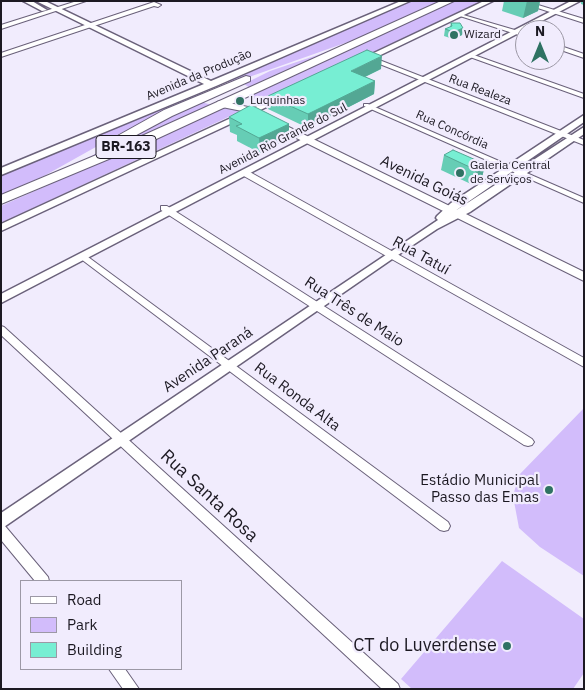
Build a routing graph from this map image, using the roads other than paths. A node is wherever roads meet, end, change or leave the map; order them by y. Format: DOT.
graph roads {
  1 [pos="26,1"];
  2 [pos="39,1"];
  3 [pos="76,1"];
  4 [pos="83,1"];
  5 [pos="407,1"];
  6 [pos="449,1"];
  7 [pos="490,1"];
  8 [pos="519,1"];
  9 [pos="570,1"];
  10 [pos="577,1"];
  11 [pos="156,5"];
  12 [pos="51,10"];
  13 [pos="554,12"];
  14 [pos="462,14"];
  15 [pos="540,20"];
  16 [pos="584,21"];
  17 [pos="1,26"];
  18 [pos="87,28"];
  19 [pos="515,32"];
  20 [pos="515,34"];
  21 [pos="515,34"];
  22 [pos="374,36"];
  23 [pos="565,49"];
  24 [pos="472,56"];
  25 [pos="584,56"];
  26 [pos="1,57"];
  27 [pos="368,58"];
  28 [pos="351,66"];
  29 [pos="421,79"];
  30 [pos="233,85"];
  31 [pos="206,89"];
  32 [pos="245,92"];
  33 [pos="289,95"];
  34 [pos="584,96"];
  35 [pos="220,104"];
  36 [pos="369,106"];
  37 [pos="255,110"];
  38 [pos="584,118"];
  39 [pos="584,130"];
  40 [pos="560,134"];
  41 [pos="308,137"];
  42 [pos="571,138"];
  43 [pos="584,144"];
  44 [pos="509,168"];
  45 [pos="1,172"];
  46 [pos="245,173"];
  47 [pos="520,173"];
  48 [pos="30,186"];
  49 [pos="1,200"];
  50 [pos="584,201"];
  51 [pos="167,210"];
  52 [pos="456,210"];
  53 [pos="1,228"];
  54 [pos="391,255"];
  55 [pos="84,257"];
  56 [pos="584,268"];
  57 [pos="584,277"];
  58 [pos="1,291"];
  59 [pos="1,300"];
  60 [pos="317,306"];
  61 [pos="1,329"];
  62 [pos="584,363"];
  63 [pos="229,365"];
  64 [pos="121,439"];
  65 [pos="528,442"];
  66 [pos="1,522"];
  67 [pos="444,526"];
  68 [pos="1,530"];
  69 [pos="42,580"];
  70 [pos="117,670"];
  71 [pos="132,689"];
  72 [pos="393,689"];
  1 -- 12 [label="street"];
  2 -- 12 [label="street"];
  3 -- 12 [label="street"];
  4 -- 12 [label="street"];
  5 -- 31 [label="street, Avenida da Produção"];
  6 -- 22 [label="highway, BR-163"];
  7 -- 14 [label="street"];
  8 -- 13 [label="street"];
  9 -- 13 [label="street, Avenida Rio Grande do Sul"];
  10 -- 13 [label="street, Avenida Rio Grande do Sul"];
  11 -- 18 [label="street"];
  12 -- 17 [label="street"];
  12 -- 18 [label="street"];
  13 -- 15 [label="street, Avenida Rio Grande do Sul"];
  13 -- 16 [label="street"];
  14 -- 19 [label="street"];
  14 -- 27 [label="street"];
  18 -- 26 [label="street"];
  18 -- 31 [label="street"];
  20 -- 24 [label="street, Avenida Rio Grande do Sul"];
  21 -- 29 [label="street, Avenida Rio Grande do Sul"];
  22 -- 30 [label="highway, BR-163"];
  22 -- 32 [label="highway, BR-163"];
  23 -- 25 [label="street"];
  24 -- 29 [label="street, Avenida Rio Grande do Sul"];
  24 -- 34 [label="street"];
  27 -- 28 [label="street"];
  27 -- 29 [label="street, Rua Realeza"];
  29 -- 36 [label="street, Avenida Rio Grande do Sul"];
  29 -- 40 [label="street, Rua Realeza"];
  30 -- 31 [label="highway, BR-163"];
  30 -- 32 [label="highway"];
  31 -- 35 [label="highway"];
  31 -- 45 [label="street, Avenida da Produção"];
  31 -- 48 [label="highway, BR-163"];
  32 -- 35 [label="highway, BR-163"];
  32 -- 37 [label="main road"];
  33 -- 37 [label="street"];
  35 -- 37 [label="main road"];
  35 -- 48 [label="highway, BR-163"];
  36 -- 41 [label="street, Avenida Rio Grande do Sul"];
  36 -- 44 [label="street, Rua Concórdia"];
  37 -- 41 [label="main road, Avenida Goiás"];
  37 -- 53 [label="street"];
  38 -- 40 [label="street, Avenida Paraná"];
  39 -- 42 [label="street, Avenida Paraná"];
  40 -- 42 [label="street, Rua Realeza"];
  40 -- 44 [label="street, Avenida Paraná"];
  41 -- 46 [label="street, Avenida Rio Grande do Sul"];
  41 -- 51 [label="street, Avenida Rio Grande do Sul"];
  41 -- 52 [label="main road, Avenida Goiás"];
  42 -- 43 [label="street, Rua Realeza"];
  42 -- 47 [label="street, Avenida Paraná"];
  44 -- 47 [label="street, Rua Concórdia"];
  44 -- 52 [label="street, Avenida Paraná"];
  46 -- 51 [label="street, Avenida Rio Grande do Sul"];
  46 -- 54 [label="street, Rua Tatuí"];
  47 -- 50 [label="street, Rua Concórdia"];
  47 -- 52 [label="street, Avenida Paraná"];
  48 -- 49 [label="highway, BR-163"];
  51 -- 55 [label="street, Avenida Rio Grande do Sul"];
  51 -- 58 [label="street, Avenida Rio Grande do Sul"];
  51 -- 60 [label="street, Rua Três de Maio"];
  52 -- 54 [label="street, Avenida Paraná"];
  52 -- 56 [label="main road, Avenida Goiás"];
  52 -- 57 [label="main road, Avenida Goiás"];
  54 -- 60 [label="street, Avenida Paraná"];
  54 -- 62 [label="street, Rua Tatuí"];
  55 -- 59 [label="street, Avenida Rio Grande do Sul"];
  55 -- 63 [label="street, Rua Ronda Alta"];
  60 -- 63 [label="street, Avenida Paraná"];
  60 -- 65 [label="street, Rua Três de Maio"];
  61 -- 64 [label="street, Rua Santa Rosa"];
  63 -- 64 [label="street, Avenida Paraná"];
  63 -- 67 [label="street, Rua Ronda Alta"];
  64 -- 66 [label="street, Avenida Paraná"];
  64 -- 72 [label="street, Rua Santa Rosa"];
  68 -- 69 [label="street"];
  70 -- 71 [label="street"];
}
